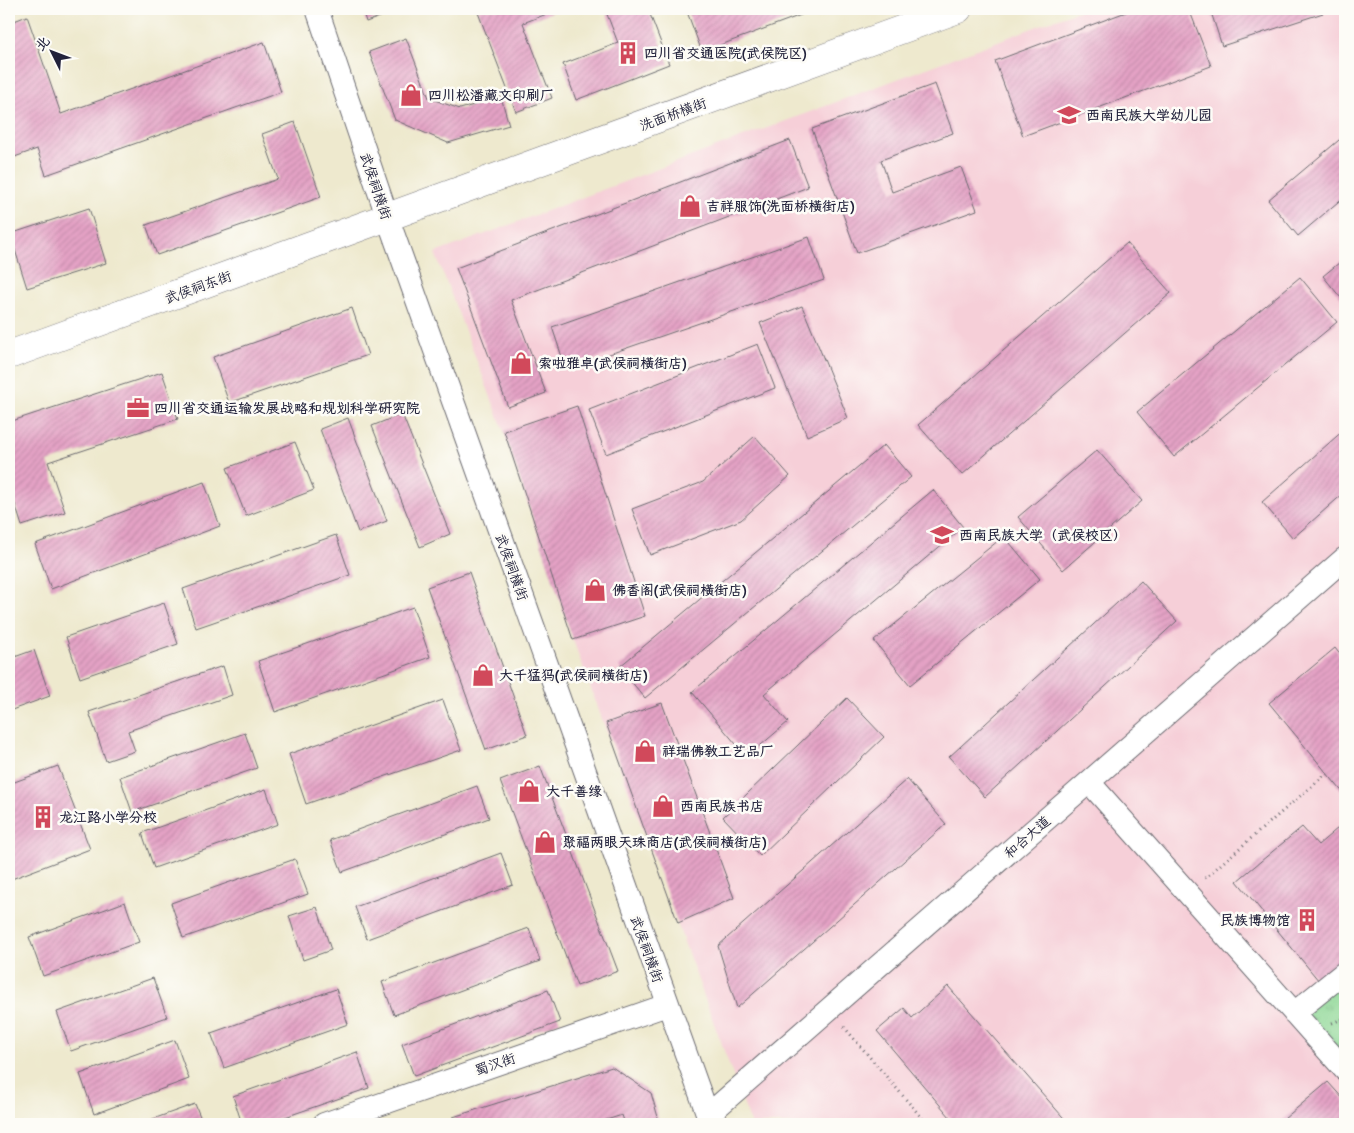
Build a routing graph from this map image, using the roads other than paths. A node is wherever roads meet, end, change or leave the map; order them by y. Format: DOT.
graph roads {
  1 [pos="317,9"];
  2 [pos="958,9"];
  3 [pos="388,219"];
  4 [pos="9,356"];
  5 [pos="1345,558"];
  6 [pos="1090,782"];
  7 [pos="1345,972"];
  8 [pos="667,1005"];
  9 [pos="1294,1013"];
  10 [pos="1345,1070"];
  11 [pos="710,1120"];
  12 [pos="324,1124"];
  1 -- 3 [label="street, 武侯祠横街"];
  2 -- 3 [label="street, 洗面桥横街"];
  3 -- 4 [label="street, 武侯祠东街"];
  3 -- 8 [label="street, 武侯祠横街"];
  5 -- 6 [label="street, 和合大道"];
  6 -- 9 [label="street"];
  6 -- 11 [label="street, 和合大道"];
  7 -- 9 [label="street"];
  8 -- 11 [label="street, 武侯祠横街"];
  8 -- 12 [label="street, 蜀汉街"];
  9 -- 10 [label="street"];
}
